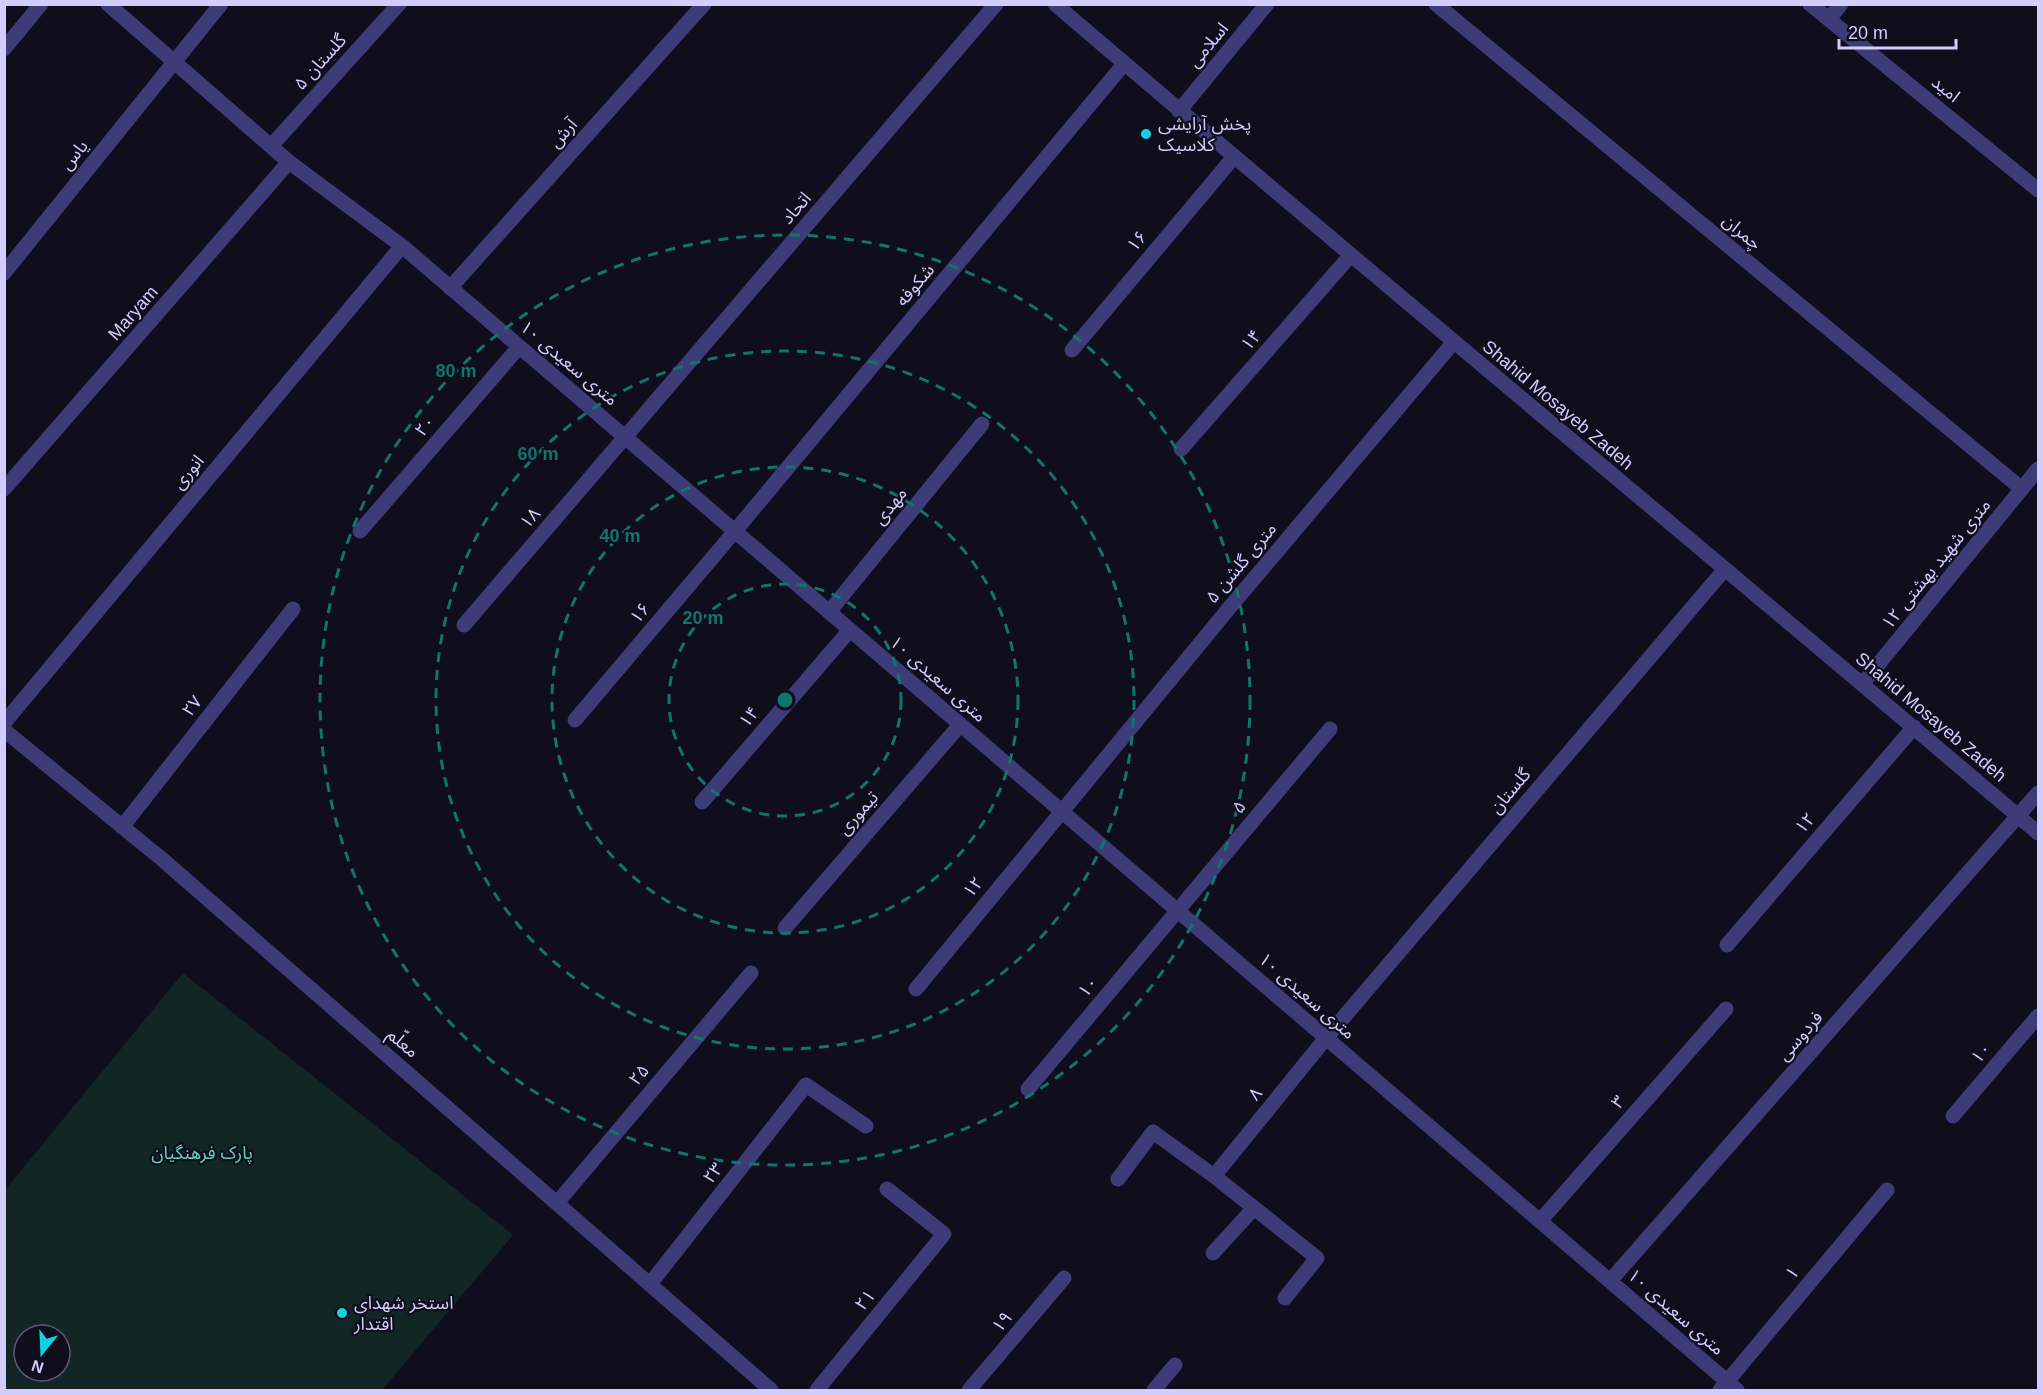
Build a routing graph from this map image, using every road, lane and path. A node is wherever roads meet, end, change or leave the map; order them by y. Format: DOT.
graph roads {
  1 [pos="41,4"];
  2 [pos="108,4"];
  3 [pos="221,4"];
  4 [pos="399,4"];
  5 [pos="705,4"];
  6 [pos="996,4"];
  7 [pos="1055,4"];
  8 [pos="1267,4"];
  9 [pos="1436,4"];
  10 [pos="1810,4"];
  11 [pos="1841,4"];
  12 [pos="1829,19"];
  13 [pos="4,49"];
  14 [pos="174,62"];
  15 [pos="1124,64"];
  16 [pos="1179,111"];
  17 [pos="271,146"];
  18 [pos="1233,158"];
  19 [pos="289,162"];
  20 [pos="2038,190"];
  21 [pos="402,246"];
  22 [pos="1350,256"];
  23 [pos="4,273"];
  24 [pos="450,288"];
  25 [pos="1453,343"];
  26 [pos="519,346"];
  27 [pos="1072,350"];
  28 [pos="982,424"];
  29 [pos="625,437"];
  30 [pos="1181,449"];
  31 [pos="2038,469"];
  32 [pos="4,489"];
  33 [pos="2022,489"];
  34 [pos="360,531"];
  35 [pos="735,531"];
  36 [pos="1725,569"];
  37 [pos="293,609"];
  38 [pos="829,612"];
  39 [pos="464,625"];
  40 [pos="850,630"];
  41 [pos="1863,683"];
  42 [pos="575,720"];
  43 [pos="4,723"];
  44 [pos="960,725"];
  45 [pos="1914,727"];
  46 [pos="1330,729"];
  47 [pos="4,730"];
  48 [pos="2038,793"];
  49 [pos="702,802"];
  50 [pos="1060,810"];
  51 [pos="2019,817"];
  52 [pos="122,827"];
  53 [pos="2038,834"];
  54 [pos="1178,911"];
  55 [pos="785,928"];
  56 [pos="1727,945"];
  57 [pos="751,973"];
  58 [pos="916,989"];
  59 [pos="1726,1009"];
  60 [pos="2038,1016"];
  61 [pos="1326,1038"];
  62 [pos="1028,1089"];
  63 [pos="1953,1116"];
  64 [pos="866,1126"];
  65 [pos="1214,1176"];
  66 [pos="1118,1179"];
  67 [pos="887,1189"];
  68 [pos="1887,1190"];
  69 [pos="556,1203"];
  70 [pos="1254,1208"];
  71 [pos="1540,1221"];
  72 [pos="1213,1253"];
  73 [pos="1064,1278"];
  74 [pos="1610,1281"];
  75 [pos="650,1284"];
  76 [pos="1285,1298"];
  77 [pos="1175,1365"];
  78 [pos="1728,1388"];
  79 [pos="771,1390"];
  80 [pos="817,1390"];
  81 [pos="969,1390"];
  82 [pos="1154,1390"];
  1 -- 13 [label="street"];
  2 -- 14 [label="street, ۱۰ متری سعیدی"];
  3 -- 14 [label="street, یاس"];
  4 -- 17 [label="street, گلستان ۵"];
  5 -- 24 [label="street, آرش"];
  6 -- 29 [label="street, اتحاد"];
  7 -- 15 [label="street, Shahid Mosayeb Zadeh"];
  8 -- 16 [label="street, اسلامی"];
  9 -- 33 [label="street, چمران"];
  10 -- 12 [label="street, امید"];
  11 -- 12 [label="street"];
  12 -- 20 [label="street, امید"];
  14 -- 17 [label="street, ۱۰ متری سعیدی"];
  14 -- 23 [label="street, یاس"];
  15 -- 16 [label="street, Shahid Mosayeb Zadeh"];
  15 -- 35 [label="street, شکوفه"];
  16 -- 18 [label="street, Shahid Mosayeb Zadeh"];
  17 -- 19 [label="street, ۱۰ متری سعیدی"];
  18 -- 22 [label="street, Shahid Mosayeb Zadeh"];
  18 -- 27 [label="street, ۱۶"];
  19 -- 21 [label="street, ۱۰ متری سعیدی"];
  19 -- 32 [label="street, Maryam"];
  21 -- 24 [label="street, ۱۰ متری سعیدی"];
  21 -- 43 [label="street, انوری"];
  22 -- 25 [label="street, Shahid Mosayeb Zadeh"];
  22 -- 30 [label="street, ۱۴"];
  24 -- 26 [label="street, ۱۰ متری سعیدی"];
  25 -- 36 [label="street, Shahid Mosayeb Zadeh"];
  25 -- 50 [label="street, ۵ متری گلشن"];
  26 -- 29 [label="street, ۱۰ متری سعیدی"];
  26 -- 34 [label="street, ۲۰"];
  28 -- 38 [label="street, مهدی"];
  29 -- 35 [label="street, ۱۰ متری سعیدی"];
  29 -- 39 [label="street, ۱۸"];
  31 -- 33 [label="street, ۱۲ متری شهید بهشتی"];
  33 -- 41 [label="street, ۱۲ متری شهید بهشتی"];
  35 -- 38 [label="street, ۱۰ متری سعیدی"];
  35 -- 42 [label="street, ۱۶"];
  36 -- 41 [label="street, Shahid Mosayeb Zadeh"];
  36 -- 61 [label="street, گلستان"];
  37 -- 52 [label="street, ۲۷"];
  38 -- 40 [label="street, ۱۰ متری سعیدی"];
  40 -- 44 [label="street, ۱۰ متری سعیدی"];
  40 -- 49 [label="street, ۱۴"];
  41 -- 45 [label="street, Shahid Mosayeb Zadeh"];
  44 -- 50 [label="street, ۱۰ متری سعیدی"];
  44 -- 55 [label="street, تیموری"];
  45 -- 51 [label="street, Shahid Mosayeb Zadeh"];
  45 -- 56 [label="street, ۱۲"];
  46 -- 54 [label="street, ۵"];
  47 -- 52 [label="street, معلّم"];
  48 -- 51 [label="street, فردوسی"];
  50 -- 54 [label="street, ۱۰ متری سعیدی"];
  50 -- 58 [label="street, ۱۲"];
  51 -- 53 [label="street, Shahid Mosayeb Zadeh"];
  51 -- 74 [label="street, فردوسی"];
  52 -- 69 [label="street, معلّم"];
  54 -- 61 [label="street, ۱۰ متری سعیدی"];
  54 -- 62 [label="street, ۱۰"];
  57 -- 69 [label="street, ۲۵"];
  59 -- 71 [label="street, ۳"];
  60 -- 63 [label="street, ۱۰"];
  61 -- 65 [label="street, ۸"];
  61 -- 71 [label="street, ۱۰ متری سعیدی"];
  64 -- 75 [label="street, ۲۳"];
  65 -- 66 [label="street"];
  65 -- 70 [label="street"];
  67 -- 80 [label="street, ۲۱"];
  68 -- 78 [label="street, ۱"];
  69 -- 75 [label="street, معلّم"];
  70 -- 72 [label="street"];
  70 -- 76 [label="street"];
  71 -- 74 [label="street, ۱۰ متری سعیدی"];
  73 -- 81 [label="street, ۱۹"];
  74 -- 78 [label="street, ۱۰ متری سعیدی"];
  75 -- 79 [label="street, معلّم"];
  77 -- 82 [label="street"];
}
